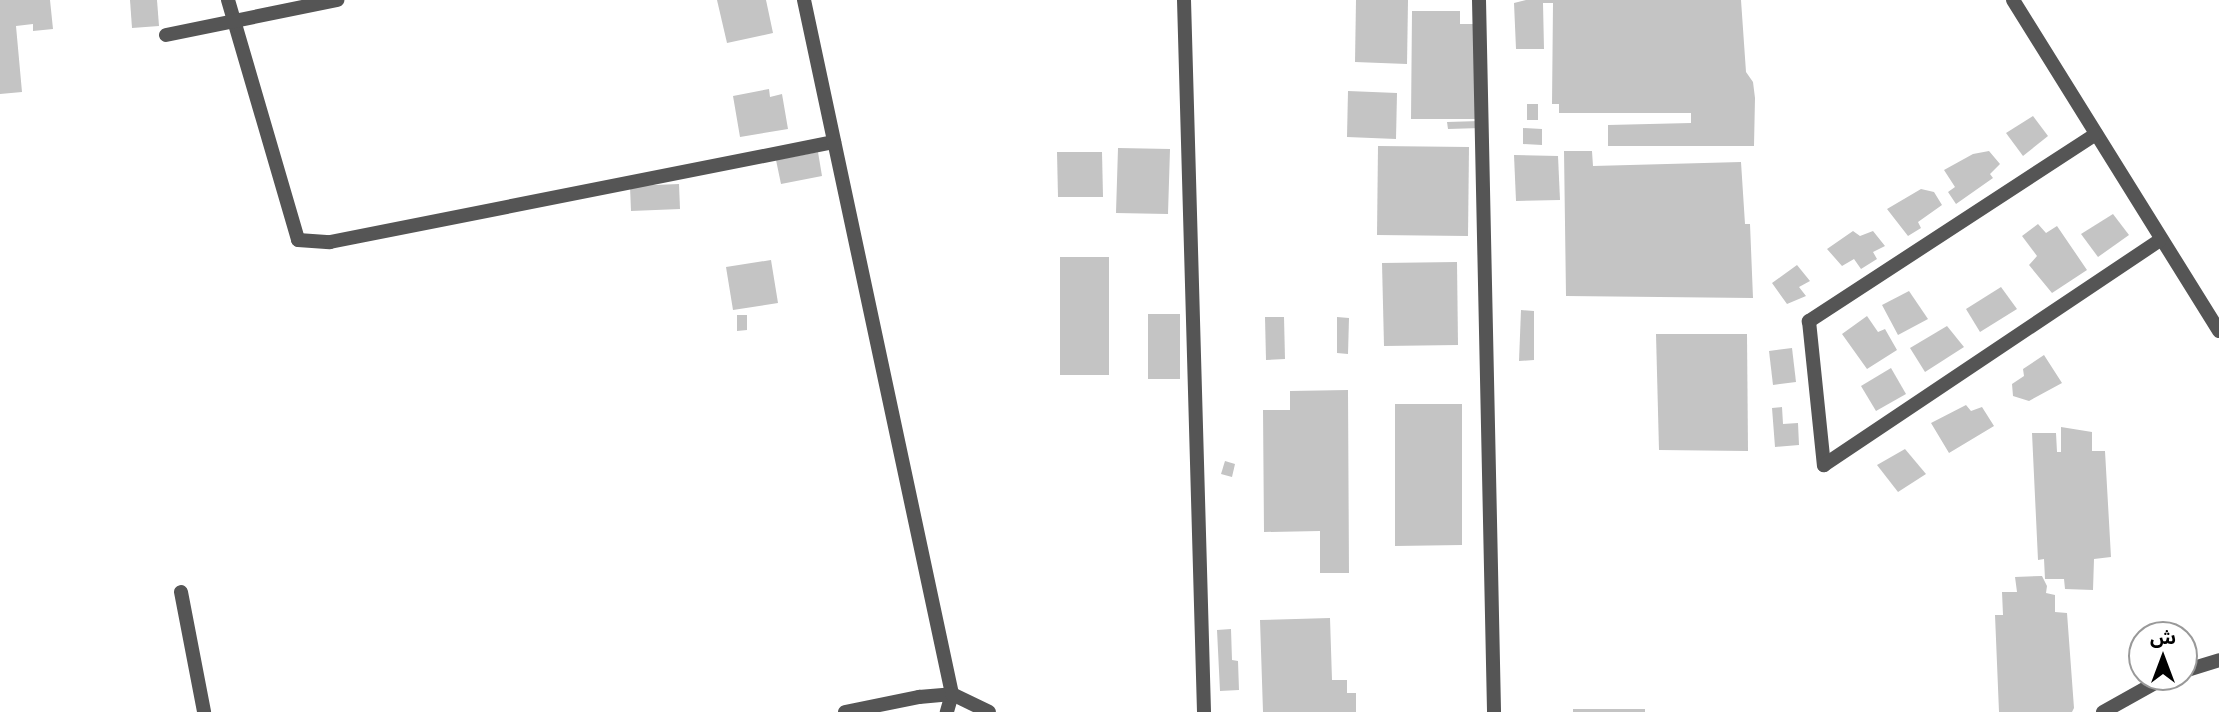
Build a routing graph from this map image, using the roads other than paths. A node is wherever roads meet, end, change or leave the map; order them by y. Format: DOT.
graph roads {
  1 [pos="228,0"];
  2 [pos="337,0"];
  3 [pos="804,0"];
  4 [pos="1184,0"];
  5 [pos="1479,0"];
  6 [pos="2013,0"];
  7 [pos="233,21"];
  8 [pos="166,35"];
  9 [pos="2096,134"];
  10 [pos="834,142"];
  11 [pos="2160,240"];
  12 [pos="2219,331"];
  13 [pos="181,592"];
  14 [pos="2219,660"];
  15 [pos="2198,667"];
  16 [pos="2141,691"];
  17 [pos="952,694"];
  18 [pos="204,712"];
  19 [pos="845,712"];
  20 [pos="947,712"];
  21 [pos="989,712"];
  22 [pos="1203,712"];
  23 [pos="1494,712"];
  24 [pos="2103,712"];
  1 -- 7 [label="street"];
  2 -- 7 [label="street"];
  3 -- 10 [label="street"];
  4 -- 22 [label="street"];
  5 -- 23 [label="street"];
  6 -- 9 [label="street"];
  7 -- 8 [label="street"];
  7 -- 10 [label="street"];
  9 -- 11 [label="street"];
  9 -- 11 [label="street"];
  10 -- 17 [label="street"];
  11 -- 12 [label="street"];
  13 -- 18 [label="street"];
  14 -- 15 [label="street"];
  16 -- 24 [label="street"];
  17 -- 19 [label="street"];
  17 -- 20 [label="street"];
  17 -- 21 [label="street"];
}
